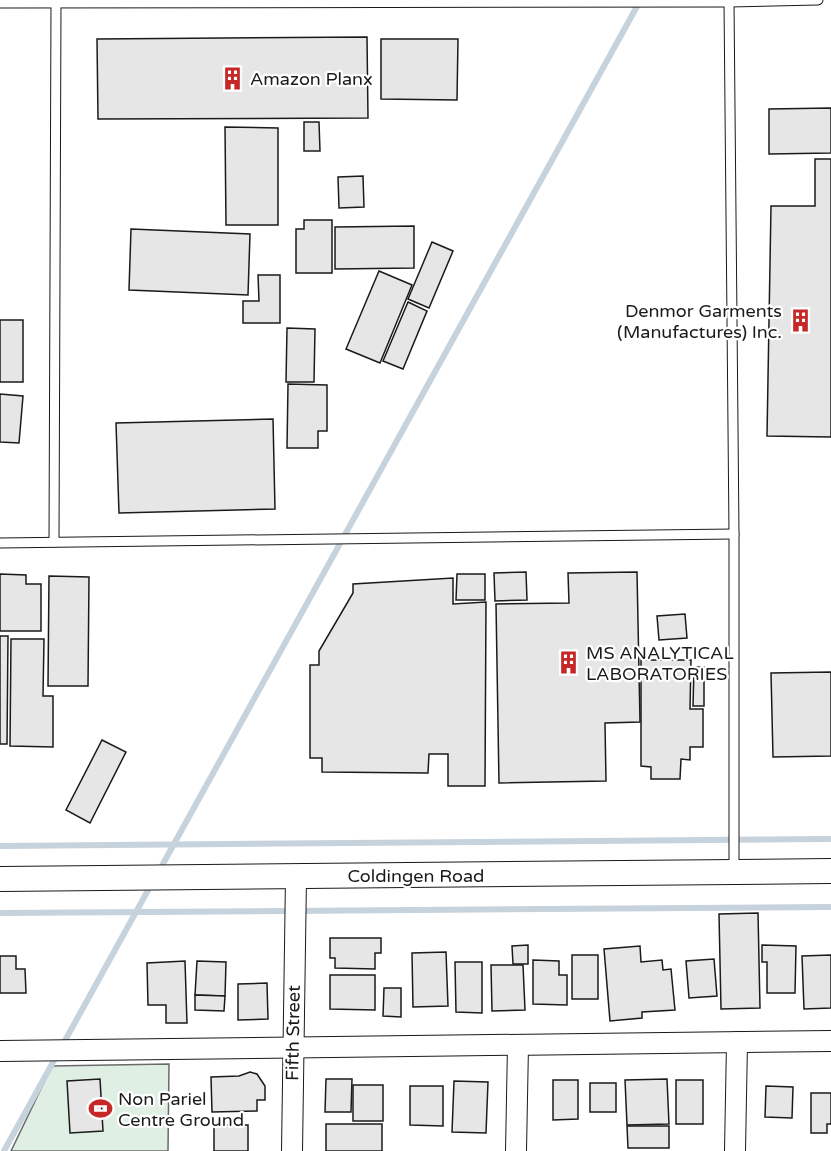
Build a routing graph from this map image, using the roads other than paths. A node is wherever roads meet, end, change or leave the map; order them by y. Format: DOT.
graph roads {
  1 [pos="818,0"];
  2 [pos="729,2"];
  3 [pos="0,3"];
  4 [pos="56,3"];
  5 [pos="734,534"];
  6 [pos="54,542"];
  7 [pos="0,543"];
  8 [pos="831,871"];
  9 [pos="734,873"];
  10 [pos="0,879"];
  11 [pos="296,886"];
  12 [pos="831,1041"];
  13 [pos="737,1042"];
  14 [pos="518,1045"];
  15 [pos="293,1048"];
  16 [pos="0,1051"];
  17 [pos="292,1151"];
  18 [pos="516,1151"];
  19 [pos="735,1151"];
  1 -- 2 [label="lane"];
  2 -- 4 [label="lane"];
  2 -- 5 [label="lane"];
  3 -- 4 [label="lane"];
  4 -- 6 [label="lane"];
  5 -- 6 [label="lane"];
  5 -- 9 [label="lane"];
  6 -- 7 [label="lane"];
  8 -- 9 [label="street, Coldingen Road"];
  9 -- 11 [label="street, Coldingen Road"];
  10 -- 11 [label="street, Coldingen Road"];
  11 -- 15 [label="street, Fifth Street"];
  12 -- 13 [label="street"];
  13 -- 14 [label="street"];
  13 -- 19 [label="street"];
  14 -- 15 [label="street"];
  14 -- 18 [label="street"];
  15 -- 16 [label="street"];
  15 -- 17 [label="street, Fifth Street"];
}
